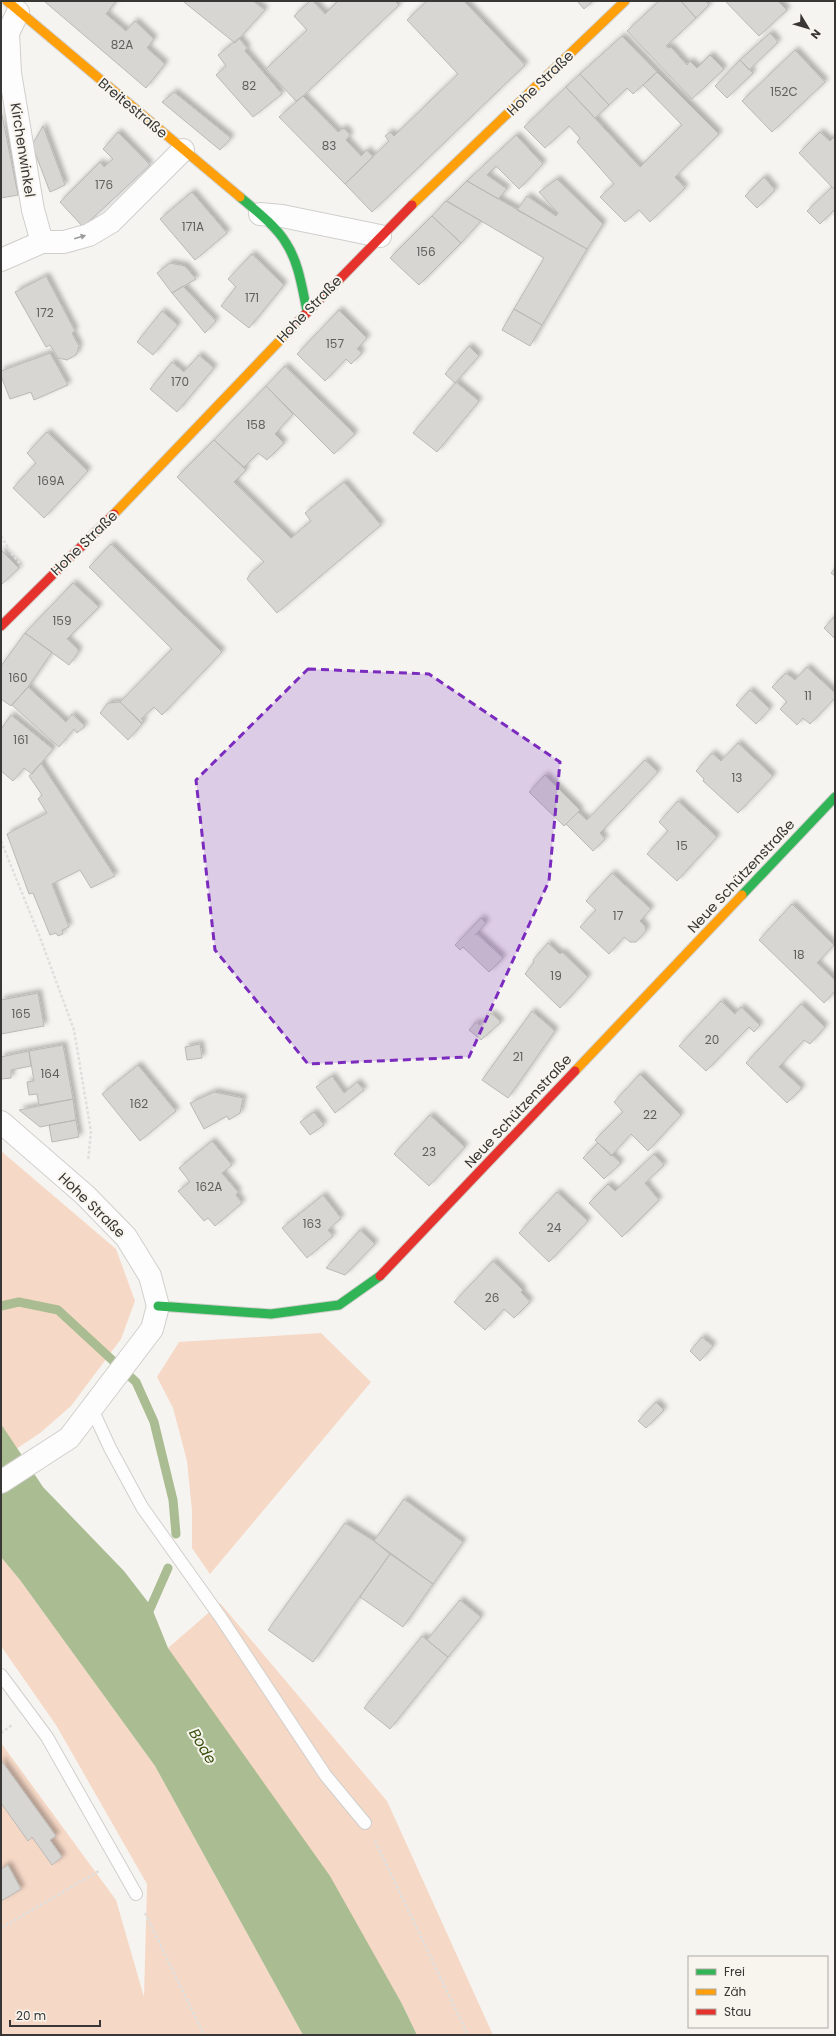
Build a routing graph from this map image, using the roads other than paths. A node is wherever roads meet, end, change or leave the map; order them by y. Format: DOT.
graph roads {
  1 [pos="625,1"];
  2 [pos="12,6"];
  3 [pos="183,150"];
  4 [pos="260,214"];
  5 [pos="380,236"];
  6 [pos="42,242"];
  7 [pos="1,260"];
  8 [pos="307,311"];
  9 [pos="1,626"];
  10 [pos="835,797"];
  11 [pos="1,1122"];
  12 [pos="158,1306"];
  13 [pos="92,1409"];
  14 [pos="1,1482"];
  15 [pos="1,1675"];
  16 [pos="366,1823"];
  17 [pos="136,1894"];
  1 -- 5 [label="street, Hohe Straße"];
  2 -- 3 [label="street, Breitestraße"];
  2 -- 6 [label="street, Kirchenwinkel"];
  3 -- 4 [label="street, Breitestraße"];
  6 -- 3 [label="street, one-way"];
  4 -- 5 [label="street"];
  4 -- 8 [label="street, Breitestraße"];
  5 -- 8 [label="street, Hohe Straße"];
  6 -- 7 [label="street"];
  8 -- 9 [label="street, Hohe Straße"];
  10 -- 12 [label="street, Neue Schützenstraße"];
  11 -- 12 [label="street, Hohe Straße"];
  12 -- 13 [label="street"];
  13 -- 14 [label="street"];
  13 -- 16 [label="lane"];
  15 -- 17 [label="lane"];
}
